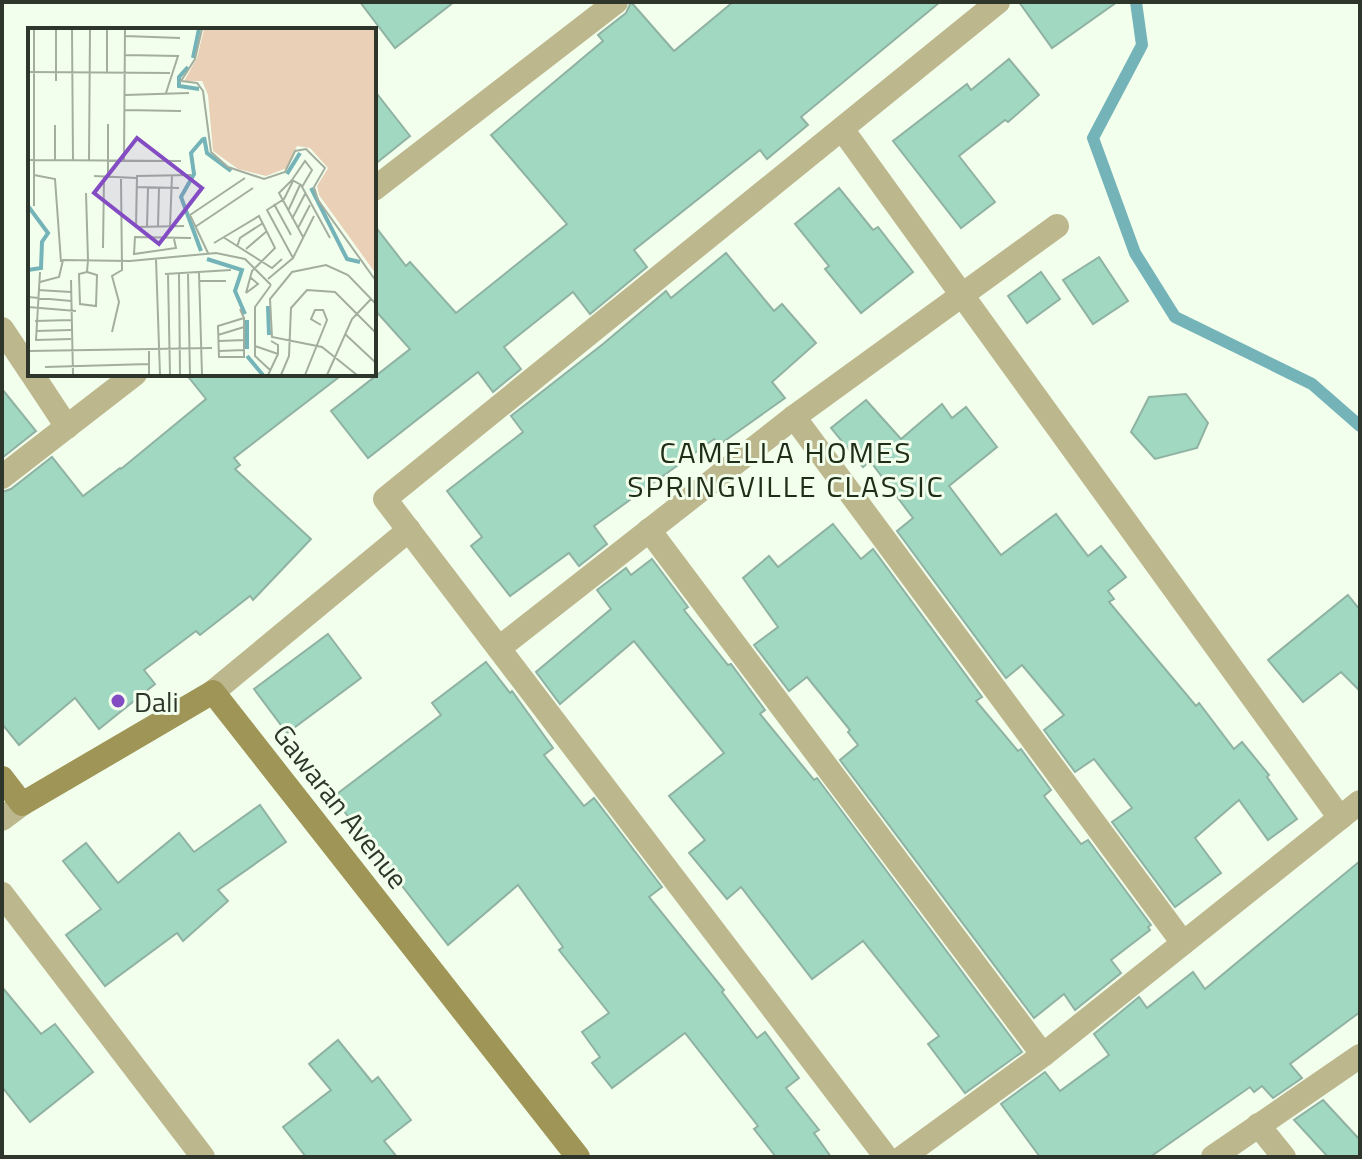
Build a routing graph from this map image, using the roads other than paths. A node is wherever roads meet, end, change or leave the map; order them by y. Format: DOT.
graph roads {
  1 [pos="616,2"];
  2 [pos="998,2"];
  3 [pos="842,129"];
  4 [pos="376,187"];
  5 [pos="1057,226"];
  6 [pos="961,295"];
  7 [pos="2,329"];
  8 [pos="28,368"];
  9 [pos="33,376"];
  10 [pos="132,376"];
  11 [pos="794,417"];
  12 [pos="67,427"];
  13 [pos="2,477"];
  14 [pos="409,530"];
  15 [pos="649,530"];
  16 [pos="499,648"];
  17 [pos="213,692"];
  18 [pos="2,778"];
  19 [pos="1360,802"];
  20 [pos="22,804"];
  21 [pos="1340,818"];
  22 [pos="2,819"];
  23 [pos="2,894"];
  24 [pos="1183,943"];
  25 [pos="1043,1055"];
  26 [pos="1360,1056"];
  27 [pos="1258,1125"];
  28 [pos="203,1157"];
  29 [pos="578,1157"];
  30 [pos="886,1157"];
  31 [pos="903,1157"];
  32 [pos="1213,1157"];
  33 [pos="1284,1157"];
  1 -- 4 [label="street"];
  2 -- 3 [label="street"];
  3 -- 6 [label="street"];
  3 -- 14 [label="street"];
  5 -- 6 [label="street"];
  6 -- 11 [label="street"];
  6 -- 21 [label="street"];
  7 -- 8 [label="street"];
  9 -- 12 [label="street"];
  10 -- 12 [label="street"];
  11 -- 15 [label="street"];
  11 -- 24 [label="street"];
  12 -- 13 [label="street"];
  14 -- 16 [label="street"];
  14 -- 17 [label="street"];
  15 -- 16 [label="street"];
  15 -- 25 [label="street"];
  16 -- 30 [label="street"];
  17 -- 20 [label="street"];
  17 -- 29 [label="street, Gawaran Avenue"];
  18 -- 20 [label="street"];
  19 -- 21 [label="street"];
  20 -- 22 [label="street"];
  21 -- 24 [label="street"];
  23 -- 28 [label="street"];
  24 -- 25 [label="street"];
  25 -- 31 [label="street"];
  26 -- 27 [label="street"];
  27 -- 32 [label="street"];
  27 -- 33 [label="street"];
}
